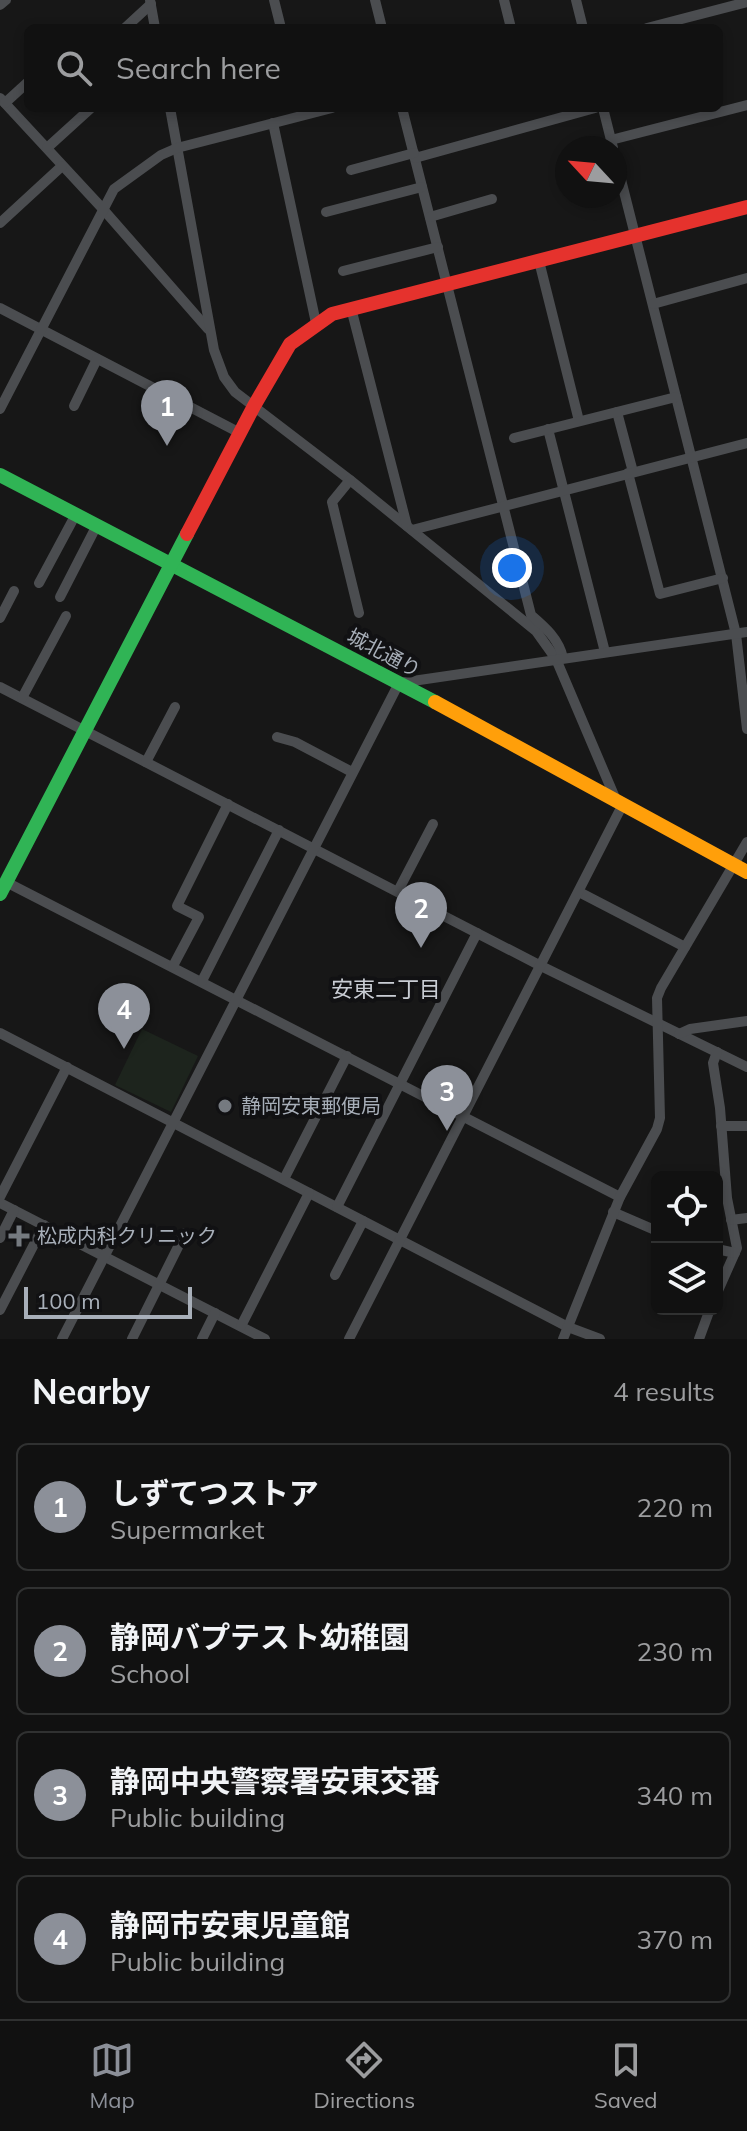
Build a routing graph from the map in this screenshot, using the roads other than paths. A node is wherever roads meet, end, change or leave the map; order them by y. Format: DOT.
graph roads {
  1 [pos="6,0"];
  2 [pos="274,0"];
  3 [pos="375,0"];
  4 [pos="504,0"];
  5 [pos="576,0"];
  6 [pos="150,2"];
  7 [pos="747,2"];
  8 [pos="0,5"];
  9 [pos="129,24"];
  10 [pos="154,24"];
  11 [pos="280,24"];
  12 [pos="380,24"];
  13 [pos="510,24"];
  14 [pos="582,24"];
  15 [pos="662,24"];
  16 [pos="24,85"];
  17 [pos="2,101"];
  18 [pos="747,105"];
  19 [pos="87,112"];
  20 [pos="171,112"];
  21 [pos="302,112"];
  22 [pos="403,112"];
  23 [pos="580,112"];
  24 [pos="604,112"];
  25 [pos="723,112"];
  26 [pos="723,112"];
  27 [pos="273,123"];
  28 [pos="610,136"];
  29 [pos="627,140"];
  30 [pos="47,148"];
  31 [pos="177,148"];
  32 [pos="414,155"];
  33 [pos="62,166"];
  34 [pos="351,170"];
  35 [pos="422,187"];
  36 [pos="492,199"];
  37 [pos="627,202"];
  38 [pos="747,207"];
  39 [pos="102,208"];
  40 [pos="326,212"];
  41 [pos="430,217"];
  42 [pos="0,223"];
  43 [pos="636,236"];
  44 [pos="438,247"];
  45 [pos="539,261"];
  46 [pos="343,271"];
  47 [pos="747,278"];
  48 [pos="447,284"];
  49 [pos="653,304"];
  50 [pos="0,308"];
  51 [pos="351,308"];
  52 [pos="316,323"];
  53 [pos="40,330"];
  54 [pos="209,330"];
  55 [pos="97,359"];
  56 [pos="676,397"];
  57 [pos="74,406"];
  58 [pos="254,406"];
  59 [pos="0,409"];
  60 [pos="617,412"];
  61 [pos="579,421"];
  62 [pos="548,429"];
  63 [pos="240,433"];
  64 [pos="514,438"];
  65 [pos="747,443"];
  66 [pos="692,458"];
  67 [pos="630,473"];
  68 [pos="0,475"];
  69 [pos="350,480"];
  70 [pos="564,490"];
  71 [pos="504,505"];
  72 [pos="76,514"];
  73 [pos="97,525"];
  74 [pos="410,528"];
  75 [pos="172,564"];
  76 [pos="723,578"];
  77 [pos="39,583"];
  78 [pos="14,591"];
  79 [pos="60,597"];
  80 [pos="359,613"];
  81 [pos="66,616"];
  82 [pos="0,618"];
  83 [pos="742,633"];
  84 [pos="605,652"];
  85 [pos="559,658"];
  86 [pos="399,683"];
  87 [pos="0,687"];
  88 [pos="22,698"];
  89 [pos="175,707"];
  90 [pos="747,729"];
  91 [pos="86,731"];
  92 [pos="277,737"];
  93 [pos="146,762"];
  94 [pos="352,772"];
  95 [pos="619,802"];
  96 [pos="228,804"];
  97 [pos="433,824"];
  98 [pos="279,830"];
  99 [pos="747,842"];
  100 [pos="313,848"];
  101 [pos="740,868"];
  102 [pos="4,880"];
  103 [pos="398,891"];
  104 [pos="579,892"];
  105 [pos="477,933"];
  106 [pos="685,947"];
  107 [pos="173,966"];
  108 [pos="541,966"];
  109 [pos="202,981"];
  110 [pos="236,998"];
  111 [pos="747,1021"];
  112 [pos="657,1024"];
  113 [pos="679,1034"];
  114 [pos="2,1038"];
  115 [pos="717,1052"];
  116 [pos="347,1056"];
  117 [pos="67,1067"];
  118 [pos="747,1067"];
  119 [pos="399,1082"];
  120 [pos="464,1116"];
  121 [pos="173,1121"];
  122 [pos="721,1126"];
  123 [pos="747,1126"];
  124 [pos="284,1179"];
  125 [pos="309,1193"];
  126 [pos="620,1197"];
  127 [pos="0,1200"];
  128 [pos="337,1207"];
  129 [pos="14,1210"];
  130 [pos="613,1212"];
  131 [pos="747,1218"];
  132 [pos="731,1220"];
  133 [pos="363,1221"];
  134 [pos="44,1225"];
  135 [pos="651,1228"];
  136 [pos="185,1233"];
  137 [pos="0,1238"];
  138 [pos="401,1241"];
  139 [pos="723,1250"];
  140 [pos="735,1253"];
  141 [pos="105,1256"];
  142 [pos="335,1275"];
  143 [pos="723,1280"];
  144 [pos="160,1285"];
  145 [pos="0,1310"];
  146 [pos="215,1313"];
  147 [pos="708,1315"];
  148 [pos="241,1326"];
  149 [pos="568,1327"];
  150 [pos="62,1339"];
  151 [pos="132,1339"];
  152 [pos="202,1339"];
  153 [pos="265,1339"];
  154 [pos="349,1339"];
  155 [pos="563,1339"];
  156 [pos="600,1339"];
  157 [pos="699,1339"];
  1 -- 8 [label="street"];
  2 -- 11 [label="street"];
  3 -- 12 [label="street"];
  4 -- 13 [label="street"];
  5 -- 14 [label="street"];
  6 -- 9 [label="street"];
  6 -- 10 [label="street"];
  7 -- 15 [label="street"];
  16 -- 17 [label="street"];
  17 -- 30 [label="street"];
  18 -- 26 [label="street"];
  19 -- 30 [label="street"];
  20 -- 31 [label="street"];
  21 -- 27 [label="street"];
  22 -- 32 [label="street"];
  23 -- 32 [label="street"];
  24 -- 28 [label="street"];
  25 -- 29 [label="street"];
  27 -- 31 [label="street"];
  27 -- 52 [label="street"];
  30 -- 33 [label="street"];
  31 -- 39 [label="street"];
  31 -- 54 [label="street"];
  32 -- 34 [label="street"];
  32 -- 35 [label="street"];
  33 -- 39 [label="street"];
  33 -- 42 [label="street"];
  35 -- 40 [label="street"];
  35 -- 41 [label="street"];
  36 -- 41 [label="street"];
  37 -- 43 [label="street"];
  38 -- 43 [label="street"];
  39 -- 53 [label="street"];
  39 -- 54 [label="street"];
  41 -- 44 [label="street"];
  43 -- 45 [label="street"];
  43 -- 49 [label="street"];
  44 -- 46 [label="street"];
  44 -- 48 [label="street"];
  45 -- 48 [label="street"];
  45 -- 61 [label="street"];
  47 -- 49 [label="street"];
  48 -- 51 [label="street"];
  48 -- 71 [label="street"];
  49 -- 56 [label="street"];
  50 -- 53 [label="street"];
  51 -- 52 [label="street"];
  51 -- 74 [label="street"];
  52 -- 58 [label="street"];
  53 -- 55 [label="street"];
  53 -- 59 [label="street"];
  54 -- 58 [label="street"];
  55 -- 57 [label="street"];
  55 -- 63 [label="street"];
  56 -- 60 [label="street"];
  56 -- 66 [label="street"];
  58 -- 63 [label="street"];
  58 -- 69 [label="street"];
  60 -- 61 [label="street"];
  60 -- 67 [label="street"];
  61 -- 62 [label="street"];
  62 -- 64 [label="street"];
  62 -- 70 [label="street"];
  63 -- 75 [label="street"];
  65 -- 66 [label="street"];
  66 -- 67 [label="street"];
  66 -- 76 [label="street"];
  67 -- 70 [label="street"];
  67 -- 76 [label="street"];
  68 -- 72 [label="street, 城北通り"];
  69 -- 74 [label="street"];
  69 -- 80 [label="street"];
  70 -- 71 [label="street"];
  70 -- 84 [label="street"];
  71 -- 74 [label="street"];
  71 -- 85 [label="street"];
  72 -- 73 [label="street, 城北通り"];
  72 -- 77 [label="street"];
  73 -- 75 [label="street, 城北通り"];
  73 -- 79 [label="street"];
  74 -- 85 [label="street"];
  75 -- 86 [label="street, 城北通り"];
  75 -- 91 [label="street"];
  76 -- 83 [label="street"];
  78 -- 82 [label="street"];
  81 -- 88 [label="street"];
  83 -- 84 [label="street"];
  83 -- 90 [label="street"];
  84 -- 85 [label="street"];
  85 -- 86 [label="street"];
  85 -- 95 [label="street"];
  86 -- 94 [label="street"];
  86 -- 95 [label="street, 城北通り"];
  87 -- 88 [label="street"];
  88 -- 91 [label="street"];
  89 -- 93 [label="street"];
  91 -- 93 [label="street"];
  91 -- 102 [label="street"];
  92 -- 94 [label="street"];
  93 -- 96 [label="street"];
  94 -- 100 [label="street"];
  95 -- 101 [label="street, 城北通り"];
  95 -- 104 [label="street"];
  96 -- 98 [label="street"];
  96 -- 107 [label="street"];
  97 -- 103 [label="street"];
  98 -- 100 [label="street"];
  98 -- 109 [label="street"];
  99 -- 101 [label="street"];
  100 -- 103 [label="street"];
  100 -- 110 [label="street"];
  101 -- 106 [label="street"];
  102 -- 107 [label="street"];
  103 -- 105 [label="street"];
  104 -- 106 [label="street"];
  104 -- 108 [label="street"];
  105 -- 108 [label="street"];
  105 -- 119 [label="street"];
  106 -- 112 [label="street"];
  107 -- 109 [label="street"];
  108 -- 112 [label="street"];
  108 -- 120 [label="street"];
  109 -- 110 [label="street"];
  110 -- 116 [label="street"];
  110 -- 121 [label="street"];
  111 -- 113 [label="street"];
  112 -- 113 [label="street"];
  112 -- 126 [label="street"];
  113 -- 115 [label="street"];
  114 -- 117 [label="street"];
  115 -- 118 [label="street"];
  115 -- 122 [label="street"];
  116 -- 119 [label="street"];
  116 -- 124 [label="street"];
  117 -- 121 [label="street"];
  117 -- 127 [label="street"];
  119 -- 120 [label="street"];
  119 -- 128 [label="street"];
  120 -- 126 [label="street"];
  120 -- 138 [label="street"];
  121 -- 124 [label="street"];
  121 -- 141 [label="street"];
  122 -- 123 [label="street"];
  122 -- 132 [label="street"];
  124 -- 125 [label="street"];
  125 -- 128 [label="street"];
  125 -- 148 [label="street"];
  126 -- 130 [label="street"];
  127 -- 129 [label="street"];
  128 -- 133 [label="street"];
  129 -- 134 [label="street"];
  129 -- 137 [label="street"];
  130 -- 135 [label="street"];
  130 -- 149 [label="street"];
  131 -- 132 [label="street"];
  132 -- 140 [label="street"];
  133 -- 138 [label="street"];
  133 -- 142 [label="street"];
  134 -- 141 [label="street"];
  134 -- 145 [label="street"];
  136 -- 144 [label="street"];
  138 -- 149 [label="street"];
  138 -- 154 [label="street"];
  139 -- 140 [label="street"];
  140 -- 143 [label="street"];
  141 -- 144 [label="street"];
  141 -- 150 [label="street"];
  144 -- 146 [label="street"];
  144 -- 151 [label="street"];
  146 -- 148 [label="street"];
  146 -- 152 [label="street"];
  147 -- 157 [label="street"];
  148 -- 153 [label="street"];
  149 -- 155 [label="street"];
  149 -- 156 [label="street"];
}
